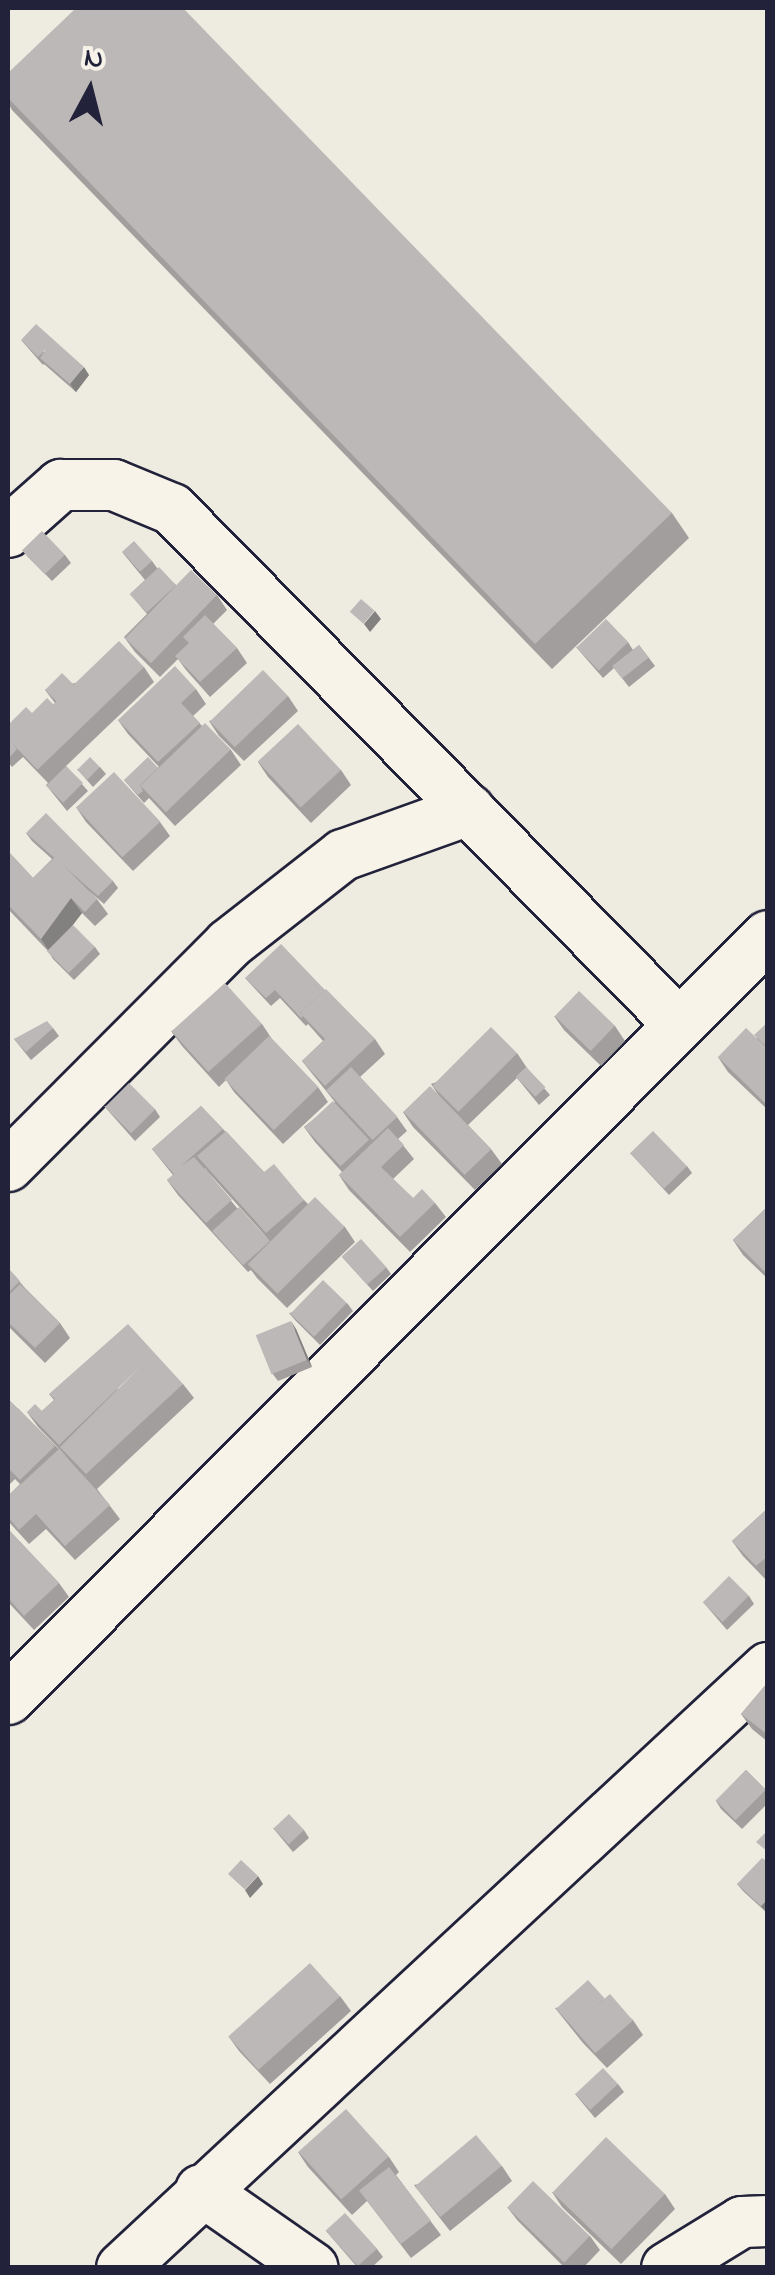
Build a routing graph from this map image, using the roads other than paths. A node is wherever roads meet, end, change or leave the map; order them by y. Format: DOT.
graph roads {
  1 [pos="8,532"];
  2 [pos="469,810"];
  3 [pos="768,936"];
  4 [pos="679,1024"];
  5 [pos="8,1166"];
  6 [pos="768,1668"];
  7 [pos="8,1699"];
  8 [pos="201,2190"];
  9 [pos="768,2221"];
  10 [pos="122,2268"];
  11 [pos="313,2268"];
  12 [pos="667,2268"];
  1 -- 2 [label="street"];
  2 -- 4 [label="street"];
  2 -- 5 [label="street"];
  3 -- 4 [label="street"];
  4 -- 7 [label="street"];
  6 -- 8 [label="street"];
  8 -- 10 [label="street"];
  8 -- 11 [label="street"];
  9 -- 12 [label="street"];
}
